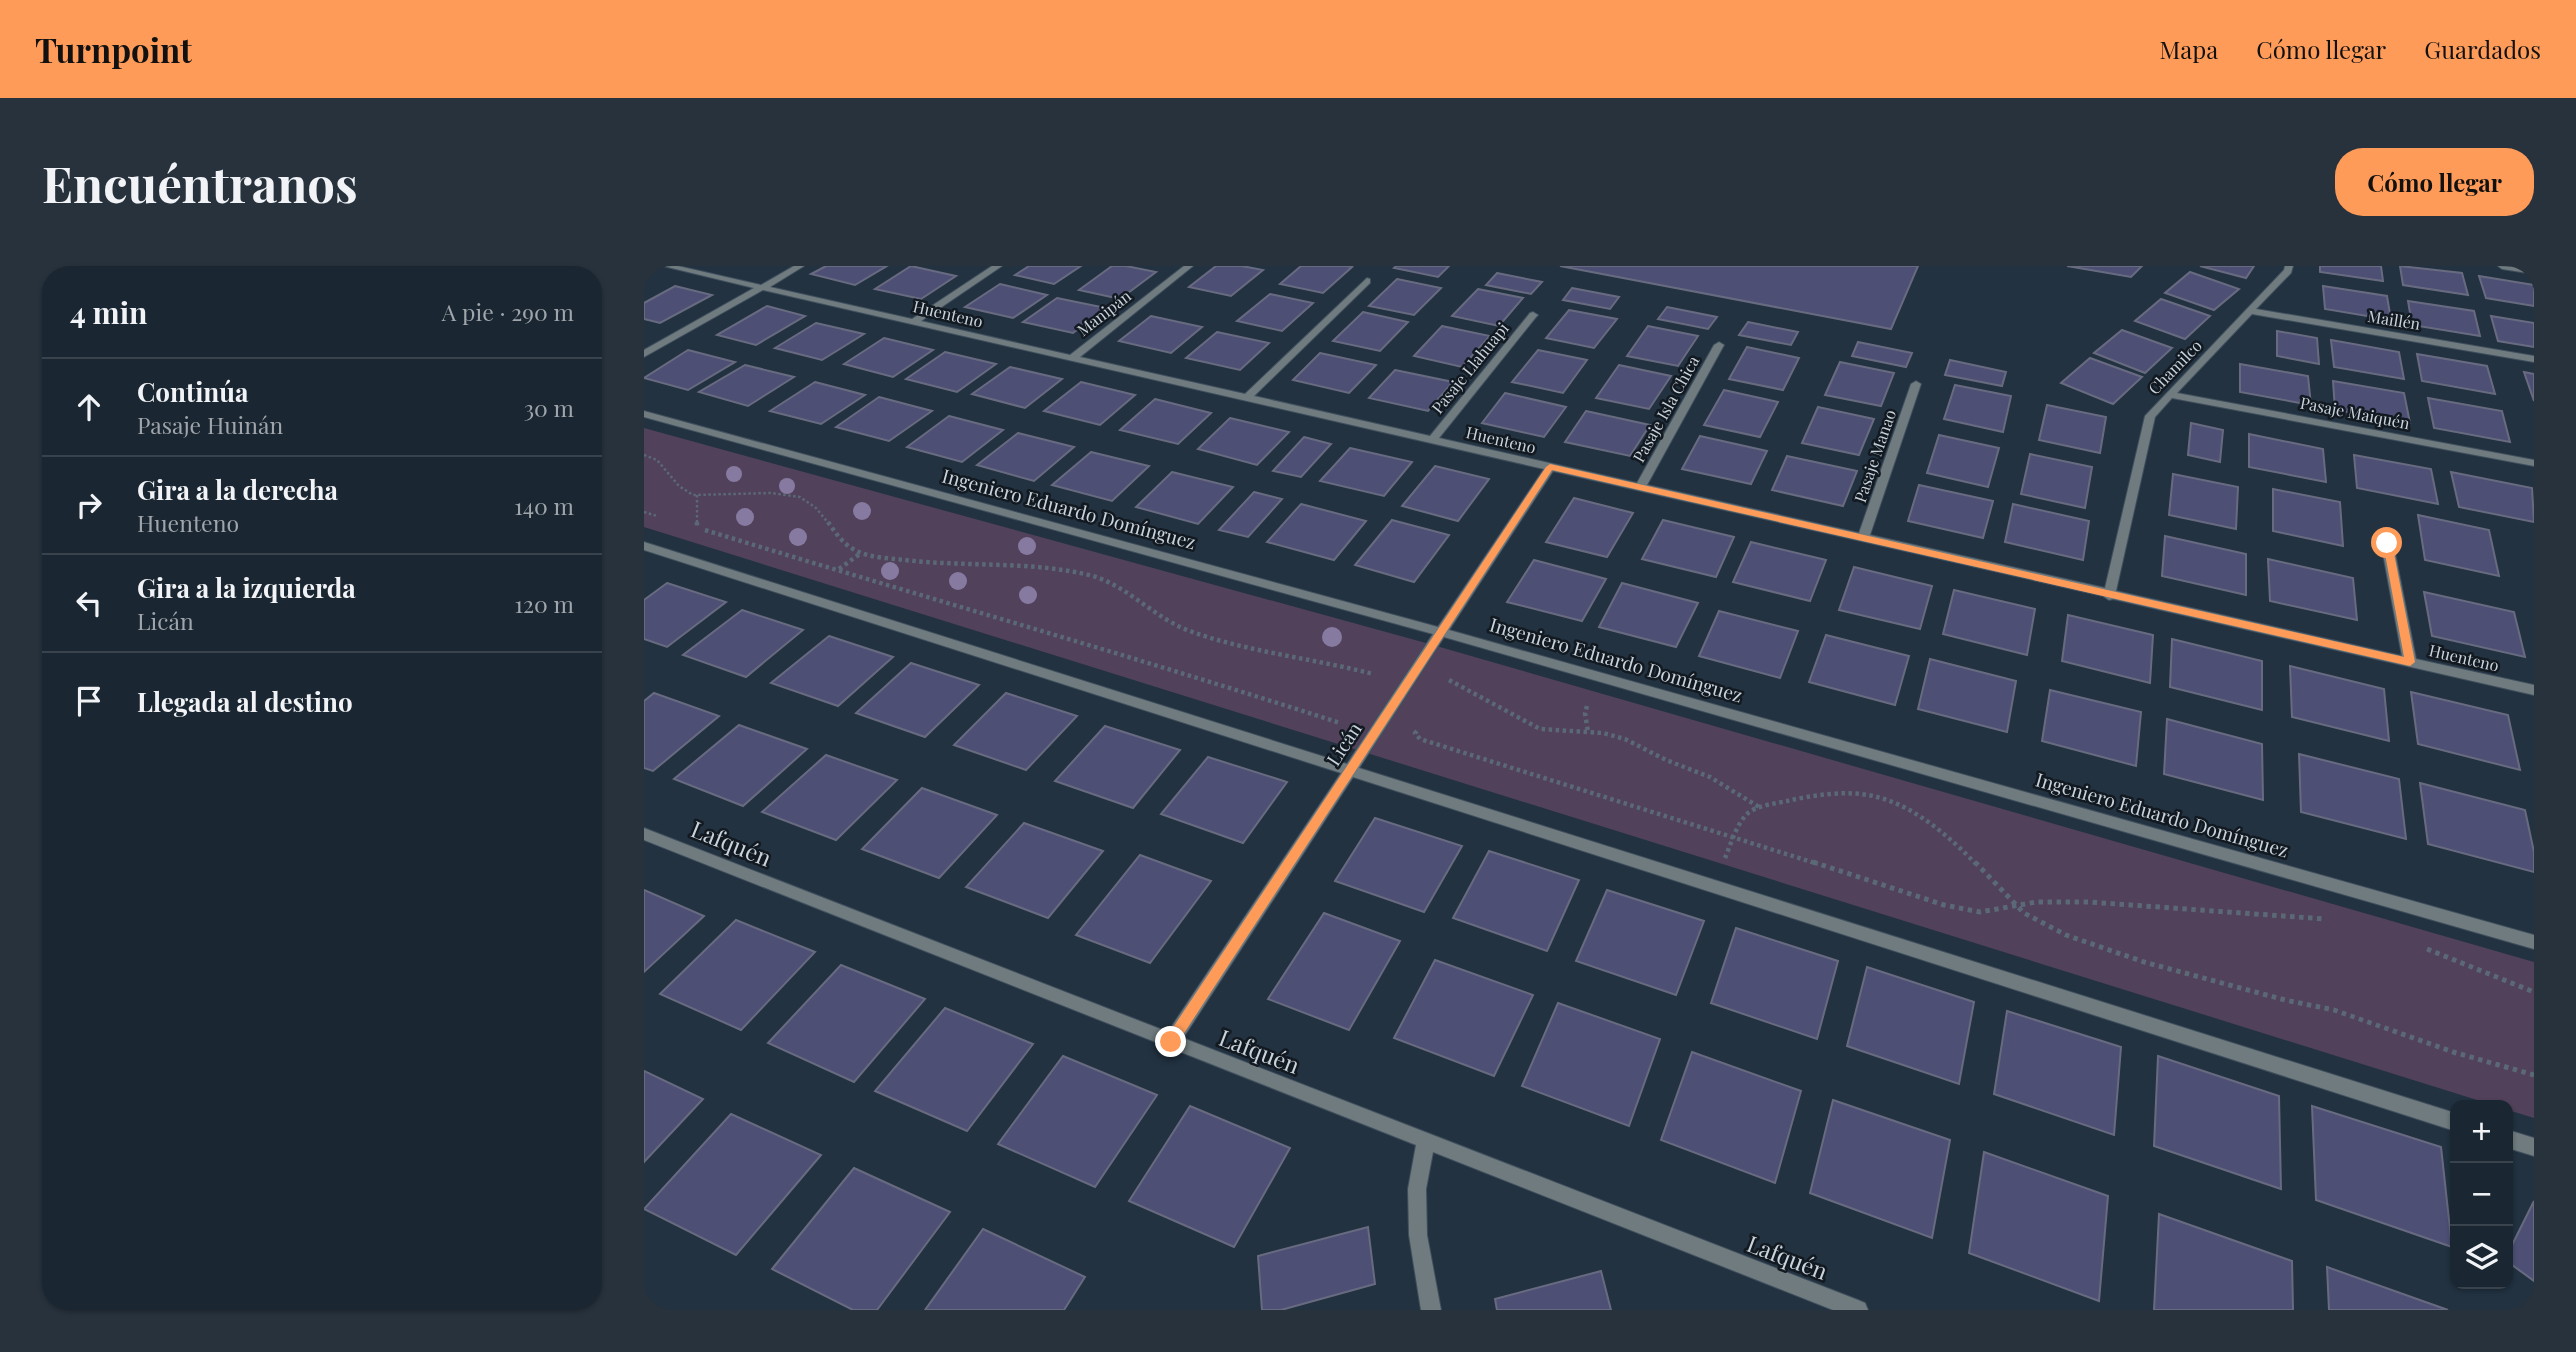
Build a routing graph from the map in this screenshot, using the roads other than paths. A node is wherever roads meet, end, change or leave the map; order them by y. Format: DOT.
graph roads {
  1 [pos="667,266"];
  2 [pos="800,266"];
  3 [pos="998,266"];
  4 [pos="1189,266"];
  5 [pos="2289,266"];
  6 [pos="2502,266"];
  7 [pos="2534,271"];
  8 [pos="1367,281"];
  9 [pos="762,288"];
  10 [pos="2250,312"];
  11 [pos="1533,315"];
  12 [pos="913,322"];
  13 [pos="1719,345"];
  14 [pos="644,354"];
  15 [pos="1072,358"];
  16 [pos="2534,359"];
  17 [pos="1916,384"];
  18 [pos="2170,395"];
  19 [pos="1246,398"];
  20 [pos="644,414"];
  21 [pos="1432,440"];
  22 [pos="2534,463"];
  23 [pos="1550,467"];
  24 [pos="1640,487"];
  25 [pos="1863,538"];
  26 [pos="2387,543"];
  27 [pos="644,546"];
  28 [pos="2109,596"];
  29 [pos="1441,632"];
  30 [pos="2410,662"];
  31 [pos="2534,690"];
  32 [pos="1349,771"];
  33 [pos="644,834"];
  34 [pos="2534,943"];
  35 [pos="1171,1042"];
  36 [pos="2450,1120"];
  37 [pos="1426,1141"];
  38 [pos="2513,1141"];
  39 [pos="2534,1147"];
  40 [pos="1431,1310"];
  41 [pos="1858,1310"];
  1 -- 9 [label="street, Huenteno"];
  2 -- 9 [label="street"];
  3 -- 12 [label="street"];
  4 -- 15 [label="street, Manipán"];
  5 -- 10 [label="street, Chamilco"];
  6 -- 7 [label="street"];
  8 -- 19 [label="street"];
  9 -- 12 [label="street, Huenteno"];
  9 -- 14 [label="street"];
  10 -- 16 [label="street, Maillén"];
  10 -- 18 [label="street, Chamilco"];
  11 -- 21 [label="street, Pasaje Llahuapi"];
  12 -- 15 [label="street, Huenteno"];
  13 -- 24 [label="street, Pasaje Isla Chica"];
  15 -- 19 [label="street, Huenteno"];
  17 -- 25 [label="street, Pasaje Manao"];
  18 -- 22 [label="street, Pasaje Maiquén"];
  18 -- 28 [label="street, Chamilco"];
  19 -- 21 [label="street, Huenteno"];
  20 -- 29 [label="street, Ingeniero Eduardo Domínguez"];
  21 -- 23 [label="street, Huenteno"];
  23 -- 24 [label="street, Huenteno"];
  23 -- 29 [label="street, Licán"];
  24 -- 25 [label="street, Huenteno"];
  25 -- 28 [label="street, Huenteno"];
  26 -- 30 [label="street"];
  27 -- 32 [label="street"];
  28 -- 30 [label="street, Huenteno"];
  29 -- 32 [label="street, Licán"];
  29 -- 34 [label="street, Ingeniero Eduardo Domínguez"];
  30 -- 31 [label="street, Huenteno"];
  32 -- 35 [label="street, Licán"];
  32 -- 36 [label="street"];
  33 -- 35 [label="street, Lafquén"];
  35 -- 37 [label="street, Lafquén"];
  37 -- 40 [label="street"];
  37 -- 41 [label="street, Lafquén"];
  38 -- 39 [label="street"];
}
